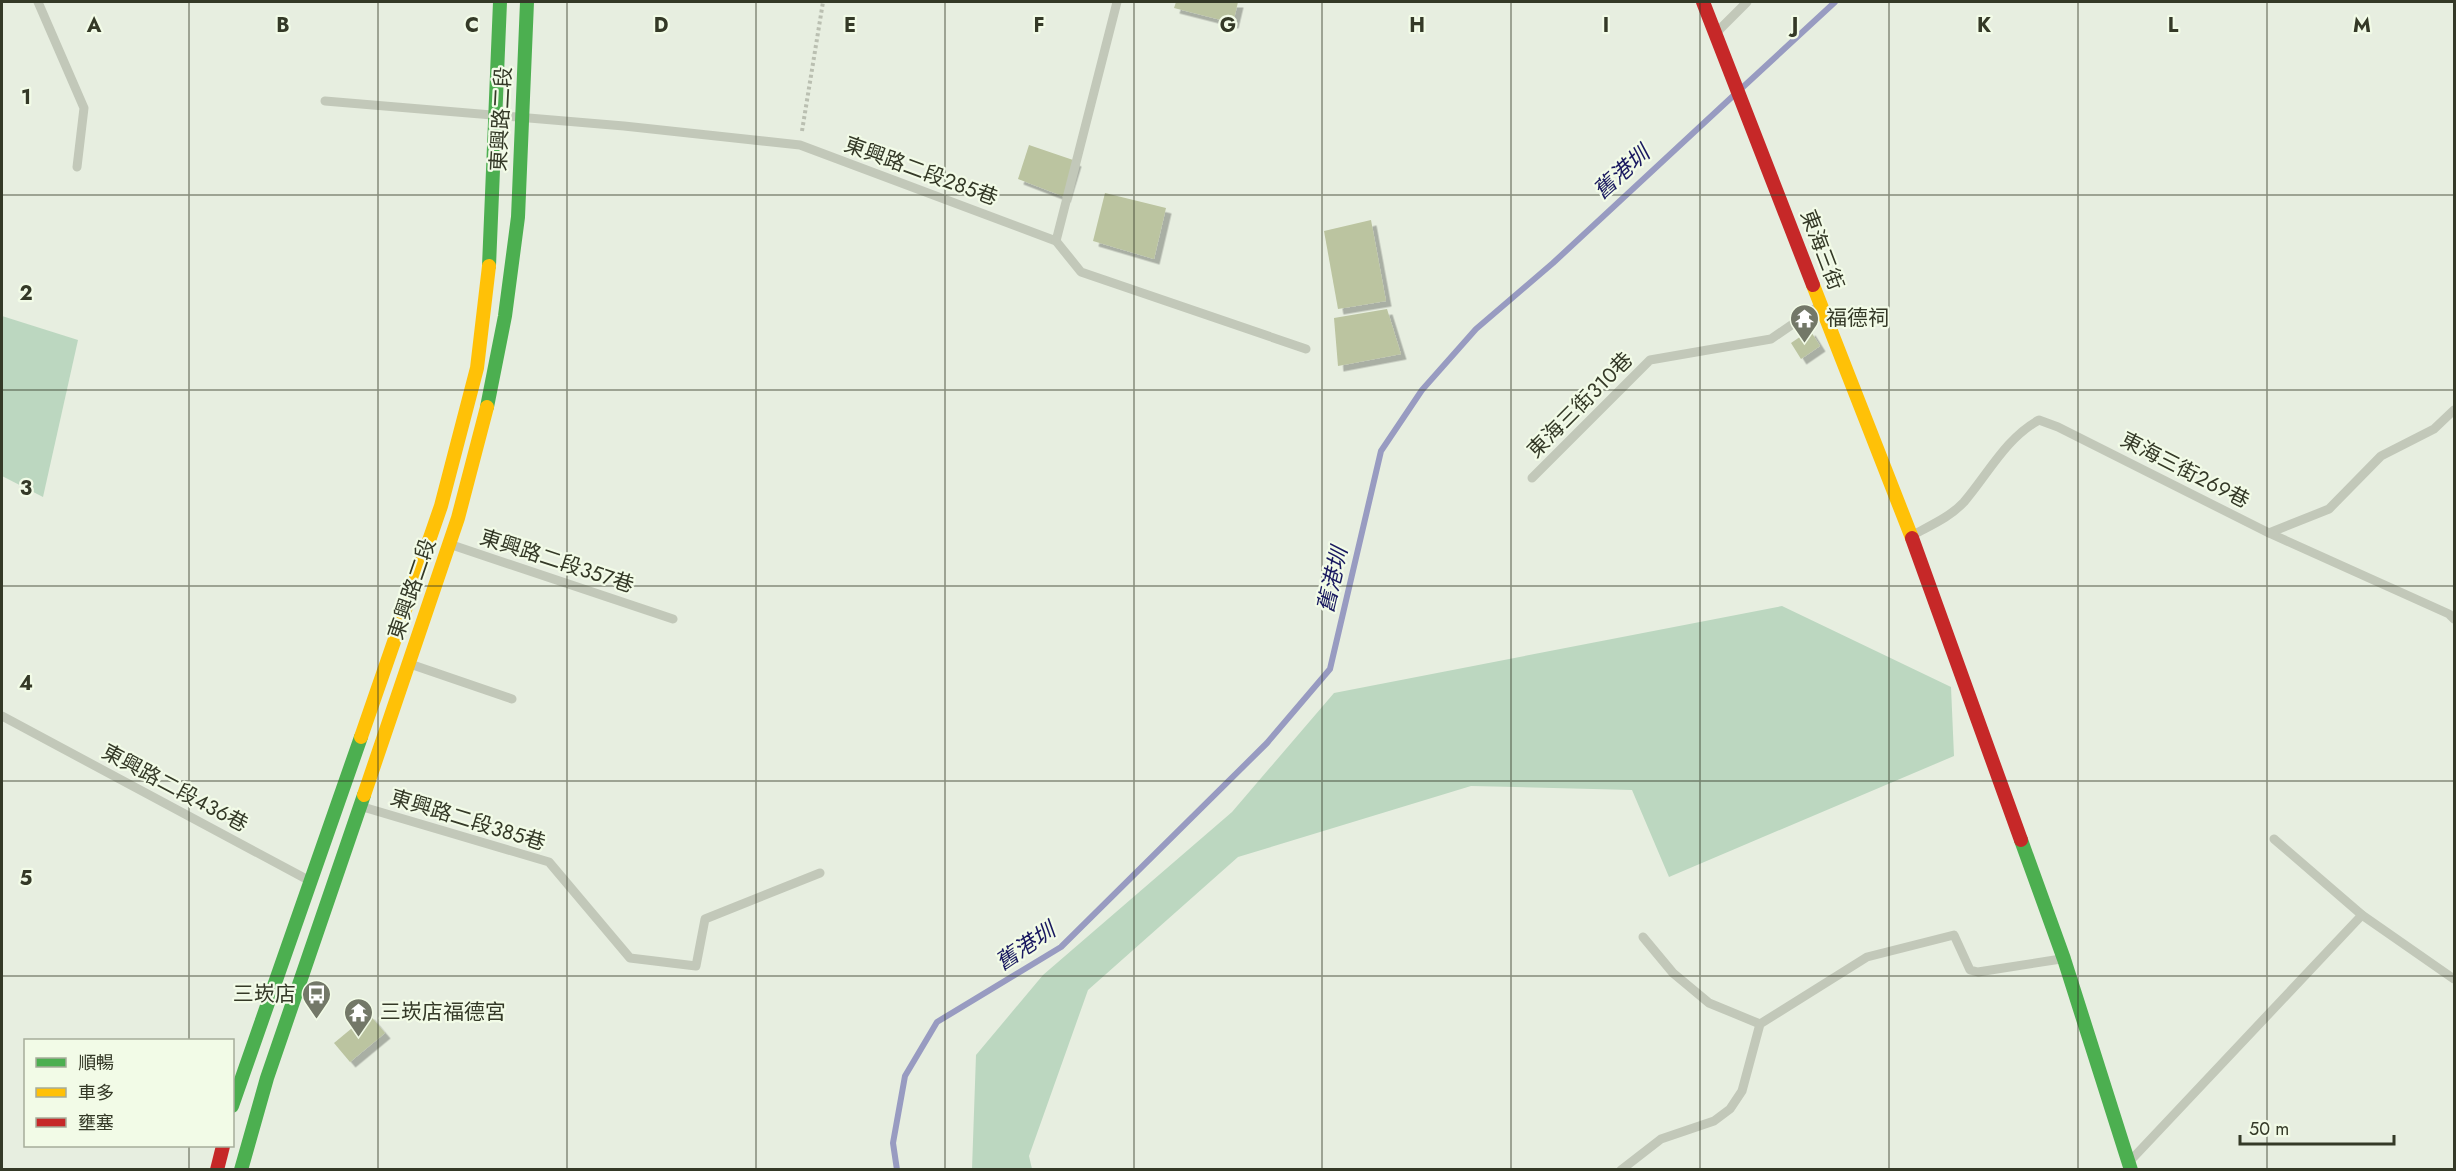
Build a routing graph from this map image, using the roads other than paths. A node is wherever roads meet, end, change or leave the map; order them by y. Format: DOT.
graph roads {
  1 [pos="38,2"];
  2 [pos="500,2"];
  3 [pos="527,2"];
  4 [pos="1117,2"];
  5 [pos="1703,2"];
  6 [pos="1747,2"];
  7 [pos="1716,34"];
  8 [pos="325,101"];
  9 [pos="495,115"];
  10 [pos="522,117"];
  11 [pos="77,167"];
  12 [pos="1056,241"];
  13 [pos="1821,304"];
  14 [pos="1306,349"];
  15 [pos="2454,410"];
  16 [pos="1532,478"];
  17 [pos="2269,533"];
  18 [pos="430,536"];
  19 [pos="1911,536"];
  20 [pos="450,544"];
  21 [pos="673,618"];
  22 [pos="2454,619"];
  23 [pos="388,658"];
  24 [pos="409,663"];
  25 [pos="512,699"];
  26 [pos="2,716"];
  27 [pos="340,797"];
  28 [pos="360,806"];
  29 [pos="2274,839"];
  30 [pos="820,873"];
  31 [pos="311,881"];
  32 [pos="331,890"];
  33 [pos="2362,915"];
  34 [pos="1643,937"];
  35 [pos="2064,959"];
  36 [pos="2454,979"];
  37 [pos="1760,1024"];
  38 [pos="234,1100"];
  39 [pos="223,1147"];
  40 [pos="2130,1165"];
  41 [pos="217,1170"];
  42 [pos="242,1170"];
  43 [pos="1621,1170"];
  1 -- 11 [label="lane"];
  2 -- 9 [label="main road, 東興路二段"];
  3 -- 10 [label="main road, 東興路二段"];
  4 -- 12 [label="lane"];
  5 -- 7 [label="main road"];
  6 -- 7 [label="lane"];
  7 -- 13 [label="main road, 東海三街"];
  8 -- 9 [label="lane, 東興路二段285巷"];
  9 -- 10 [label="lane, 東興路二段285巷"];
  9 -- 18 [label="main road, 東興路二段"];
  10 -- 12 [label="lane, 東興路二段285巷"];
  10 -- 20 [label="main road, 東興路二段"];
  12 -- 14 [label="lane"];
  13 -- 16 [label="lane, 東海三街310巷"];
  13 -- 19 [label="main road, 東海三街"];
  15 -- 17 [label="lane"];
  17 -- 19 [label="lane, 東海三街269巷"];
  17 -- 22 [label="lane"];
  18 -- 20 [label="lane, 東興路二段357巷"];
  18 -- 23 [label="main road, 東興路二段"];
  19 -- 35 [label="main road, 東海三街"];
  20 -- 21 [label="lane, 東興路二段357巷"];
  20 -- 24 [label="main road, 東興路二段"];
  23 -- 24 [label="lane"];
  23 -- 27 [label="main road, 東興路二段"];
  24 -- 25 [label="lane"];
  24 -- 28 [label="main road, 東興路二段"];
  26 -- 31 [label="lane, 東興路二段436巷"];
  27 -- 28 [label="lane, 東興路二段385巷"];
  27 -- 31 [label="main road, 東興路二段"];
  28 -- 30 [label="lane, 東興路二段385巷"];
  28 -- 32 [label="main road, 東興路二段"];
  29 -- 33 [label="lane"];
  31 -- 32 [label="lane, 東興路二段436巷"];
  31 -- 38 [label="main road, 東興路二段"];
  32 -- 42 [label="main road, 東興路二段"];
  33 -- 36 [label="lane"];
  33 -- 40 [label="lane"];
  34 -- 37 [label="lane"];
  35 -- 37 [label="lane"];
  35 -- 40 [label="main road, 東海三街"];
  37 -- 43 [label="lane"];
  39 -- 41 [label="main road"];
}
